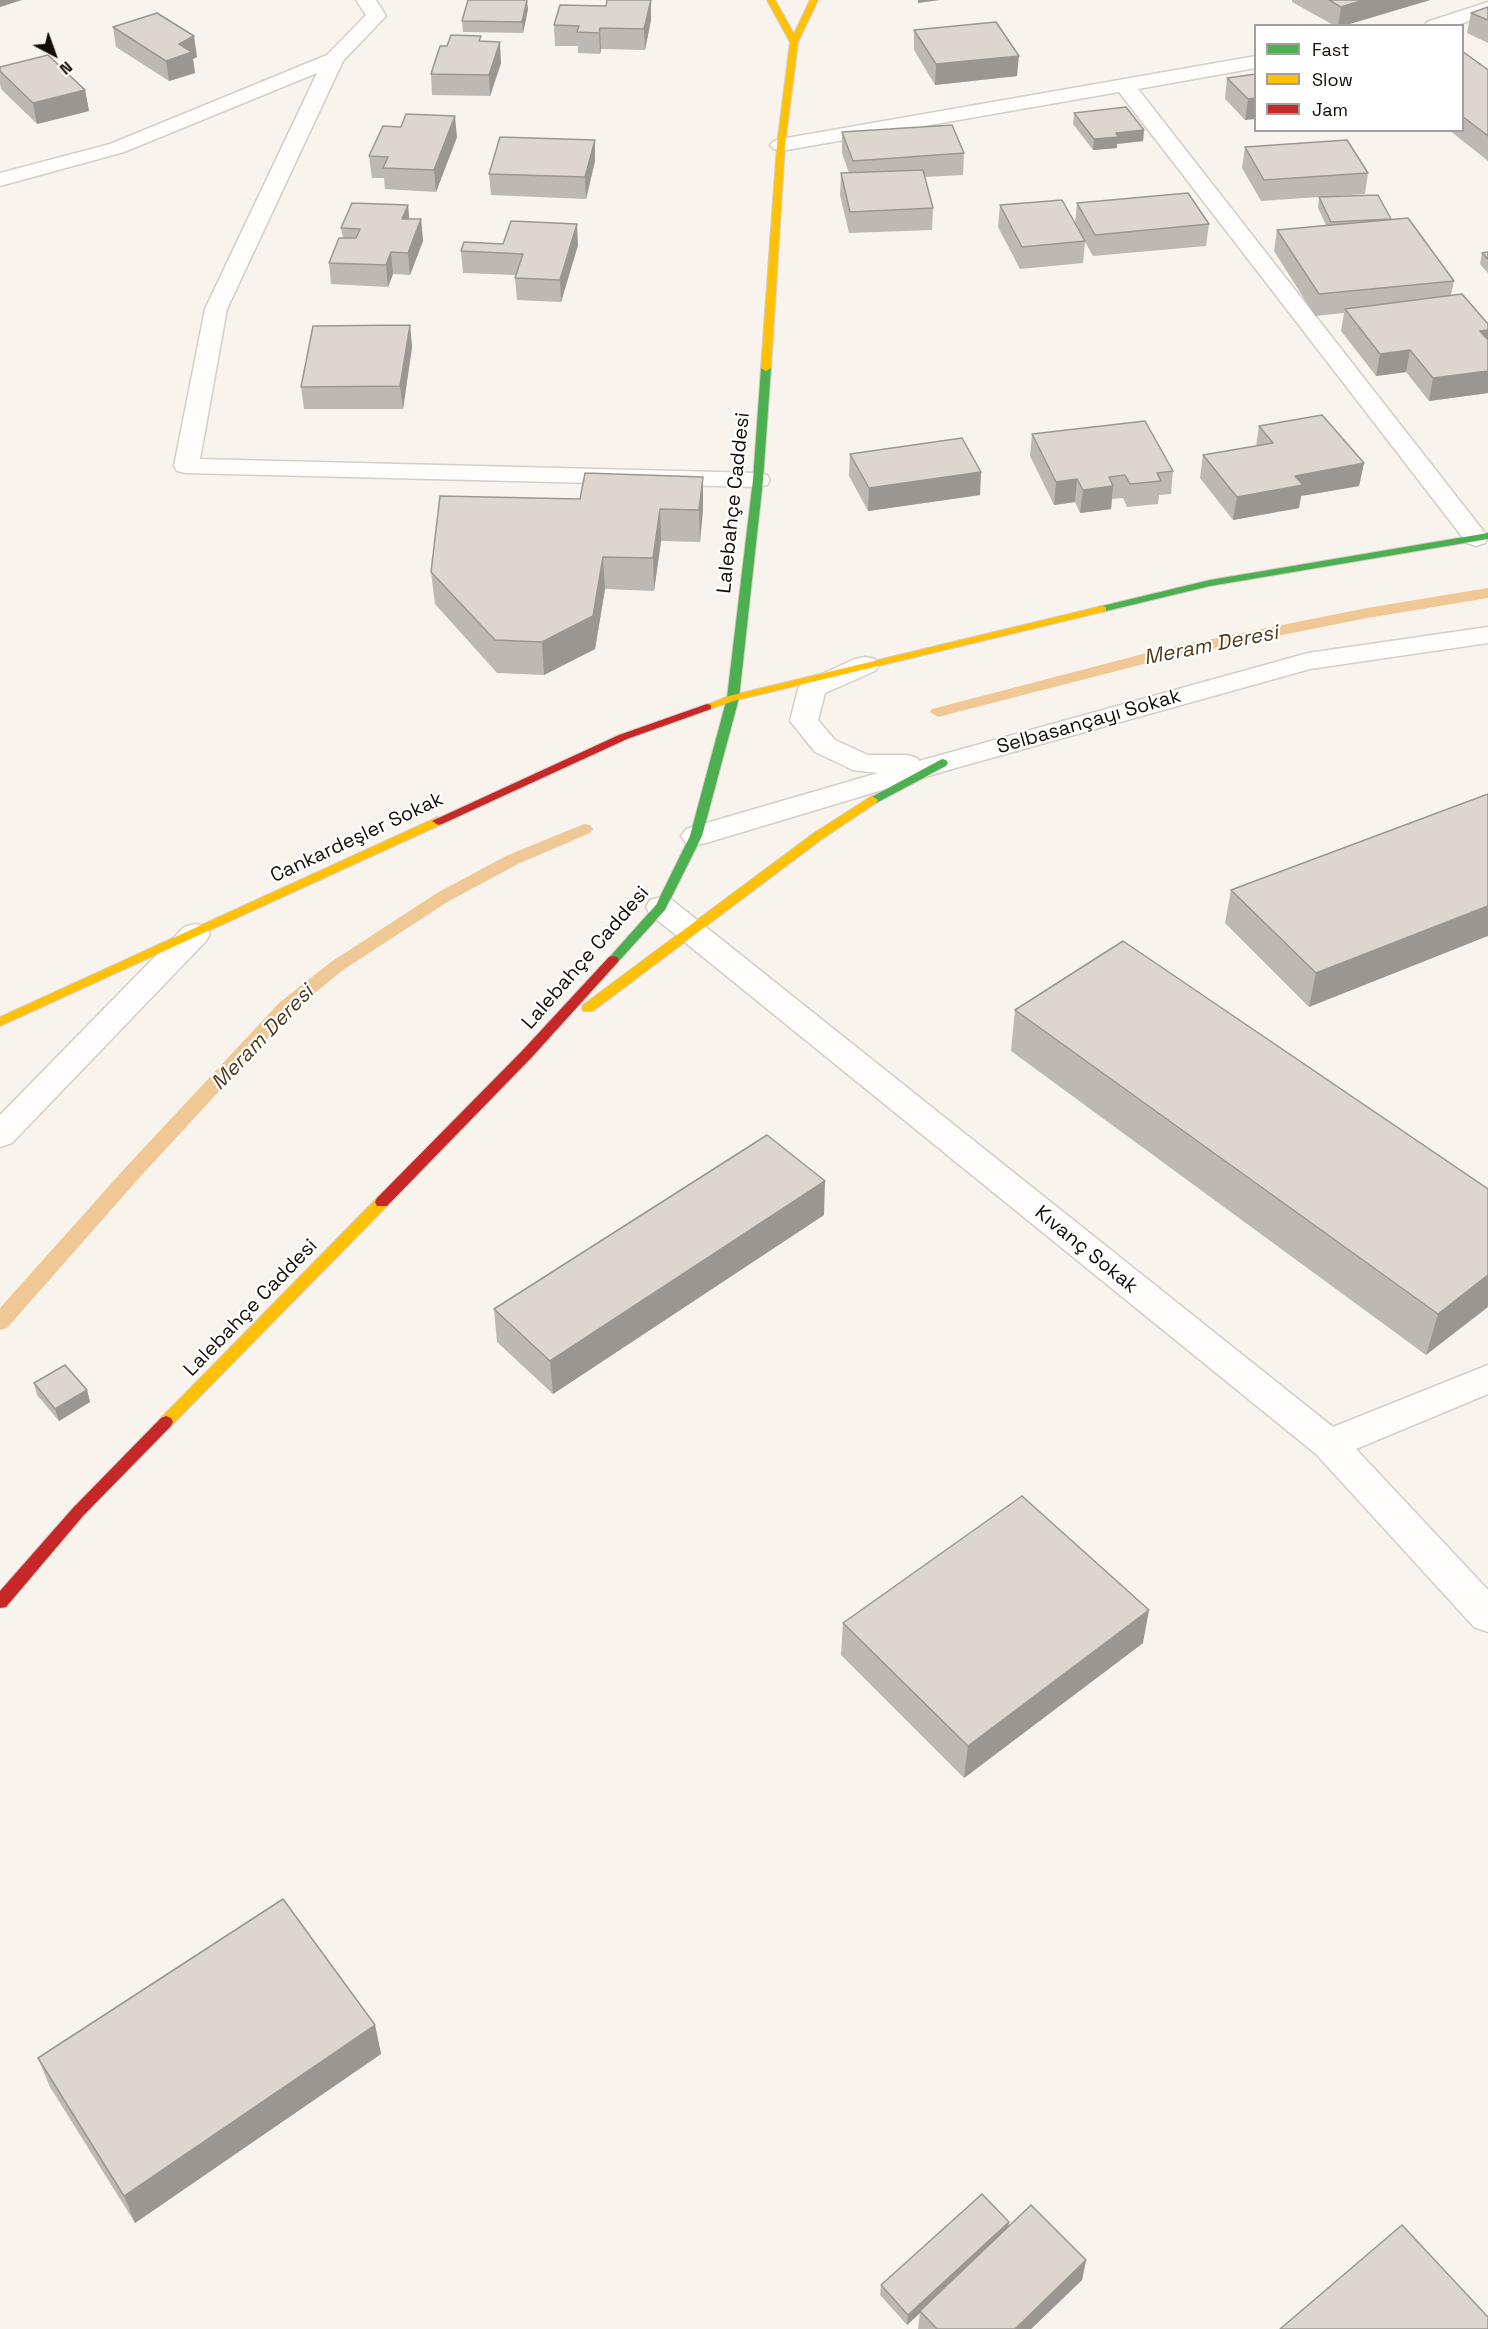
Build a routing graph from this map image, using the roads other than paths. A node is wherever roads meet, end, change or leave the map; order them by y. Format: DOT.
graph roads {
  1 [pos="366,0"];
  2 [pos="771,0"];
  3 [pos="814,0"];
  4 [pos="1488,8"];
  5 [pos="1440,24"];
  6 [pos="794,42"];
  7 [pos="334,58"];
  8 [pos="1254,62"];
  9 [pos="1124,85"];
  10 [pos="781,145"];
  11 [pos="0,180"];
  12 [pos="758,480"];
  13 [pos="1482,537"];
  14 [pos="1488,634"];
  15 [pos="867,665"];
  16 [pos="733,698"];
  17 [pos="942,763"];
  18 [pos="696,836"];
  19 [pos="661,907"];
  20 [pos="691,933"];
  21 [pos="195,934"];
  22 [pos="0,1022"];
  23 [pos="527,1054"];
  24 [pos="0,1135"];
  25 [pos="1488,1379"];
  26 [pos="1329,1444"];
  27 [pos="0,1602"];
  28 [pos="1488,1616"];
  1 -- 7 [label="street"];
  2 -- 6 [label="street"];
  3 -- 6 [label="street, Lalebahçe Caddesi"];
  4 -- 5 [label="street"];
  6 -- 10 [label="street, Lalebahçe Caddesi"];
  7 -- 11 [label="street"];
  7 -- 12 [label="street"];
  8 -- 9 [label="street"];
  9 -- 10 [label="street"];
  9 -- 13 [label="street"];
  10 -- 12 [label="street, Lalebahçe Caddesi"];
  12 -- 16 [label="street, Lalebahçe Caddesi"];
  13 -- 15 [label="street, Cankardeşler Sokak"];
  14 -- 17 [label="street, Selbasançayı Sokak"];
  15 -- 16 [label="street, Cankardeşler Sokak"];
  15 -- 17 [label="street"];
  16 -- 18 [label="street, Lalebahçe Caddesi"];
  16 -- 21 [label="street, Cankardeşler Sokak"];
  17 -- 18 [label="street, Selbasançayı Sokak"];
  17 -- 20 [label="street"];
  18 -- 19 [label="street, Lalebahçe Caddesi"];
  19 -- 20 [label="street, Kıvanç Sokak"];
  19 -- 23 [label="street, Lalebahçe Caddesi"];
  20 -- 23 [label="street"];
  20 -- 26 [label="street, Kıvanç Sokak"];
  21 -- 22 [label="street, Cankardeşler Sokak"];
  21 -- 24 [label="street"];
  23 -- 27 [label="street, Lalebahçe Caddesi"];
  25 -- 26 [label="street"];
  26 -- 28 [label="street, Kıvanç Sokak"];
}
